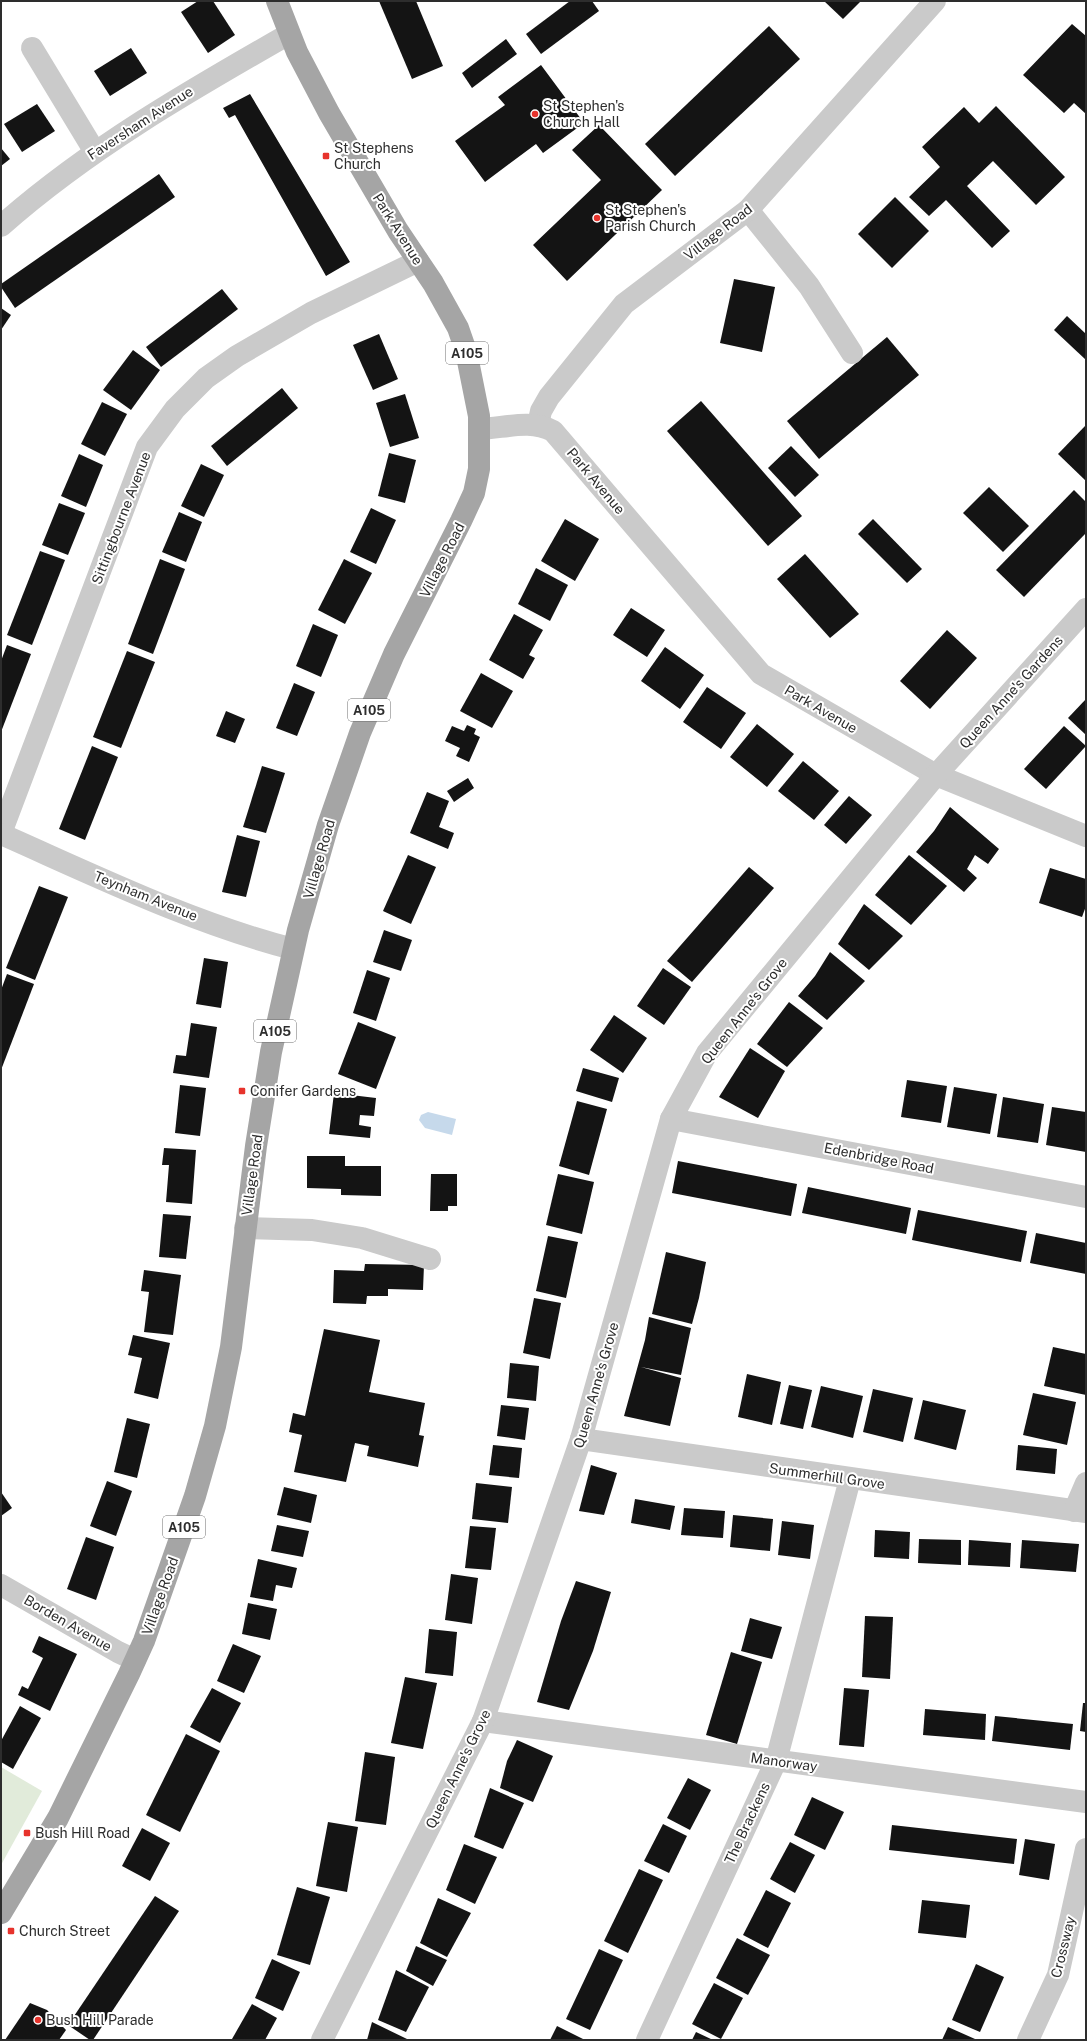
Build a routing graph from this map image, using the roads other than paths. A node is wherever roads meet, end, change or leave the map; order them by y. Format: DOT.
graph roads {
  1 [pos="277,1"];
  2 [pos="935,1"];
  3 [pos="289,34"];
  4 [pos="32,48"];
  5 [pos="95,152"];
  6 [pos="748,210"];
  7 [pos="1,226"];
  8 [pos="418,261"];
  9 [pos="852,353"];
  10 [pos="538,425"];
  11 [pos="480,429"];
  12 [pos="1086,609"];
  13 [pos="936,775"];
  14 [pos="1,833"];
  15 [pos="1086,836"];
  16 [pos="293,949"];
  17 [pos="671,1120"];
  18 [pos="1086,1197"];
  19 [pos="245,1228"];
  20 [pos="430,1260"];
  21 [pos="581,1439"];
  22 [pos="850,1479"];
  23 [pos="1086,1483"];
  24 [pos="1080,1511"];
  25 [pos="1,1585"];
  26 [pos="136,1660"];
  27 [pos="483,1722"];
  28 [pos="776,1761"];
  29 [pos="1086,1802"];
  30 [pos="1086,1849"];
  31 [pos="1,1912"];
  32 [pos="322,2040"];
  33 [pos="647,2040"];
  34 [pos="1028,2040"];
  1 -- 3 [label="main road, Park Avenue / A105"];
  2 -- 6 [label="street, Village Road"];
  3 -- 5 [label="street, Faversham Avenue"];
  3 -- 8 [label="main road, Park Avenue / A105"];
  4 -- 5 [label="street"];
  5 -- 7 [label="street, Faversham Avenue"];
  6 -- 9 [label="street"];
  6 -- 10 [label="street, Village Road"];
  8 -- 11 [label="main road, Park Avenue / A105"];
  8 -- 14 [label="street, Sittingbourne Avenue"];
  10 -- 11 [label="street, Park Avenue"];
  10 -- 13 [label="street, Park Avenue"];
  11 -- 16 [label="main road, Village Road / A105"];
  12 -- 13 [label="street, Queen Anne's Gardens"];
  13 -- 15 [label="street, Park Avenue"];
  13 -- 17 [label="street, Queen Anne's Grove"];
  14 -- 16 [label="street, Teynham Avenue"];
  16 -- 19 [label="main road, Village Road / A105"];
  17 -- 18 [label="street, Edenbridge Road"];
  17 -- 21 [label="street, Queen Anne's Grove"];
  19 -- 20 [label="street"];
  19 -- 26 [label="main road, Village Road / A105"];
  21 -- 22 [label="street, Summerhill Grove"];
  21 -- 27 [label="street, Queen Anne's Grove"];
  22 -- 24 [label="street, Summerhill Grove"];
  22 -- 28 [label="street, The Brackens"];
  23 -- 24 [label="street"];
  25 -- 26 [label="street, Borden Avenue"];
  26 -- 31 [label="main road, Village Road / A105"];
  27 -- 28 [label="street, Manorway"];
  27 -- 32 [label="street, Queen Anne's Grove"];
  28 -- 29 [label="street, Manorway"];
  28 -- 33 [label="street, The Brackens"];
  30 -- 34 [label="street, Crossway"];
}
